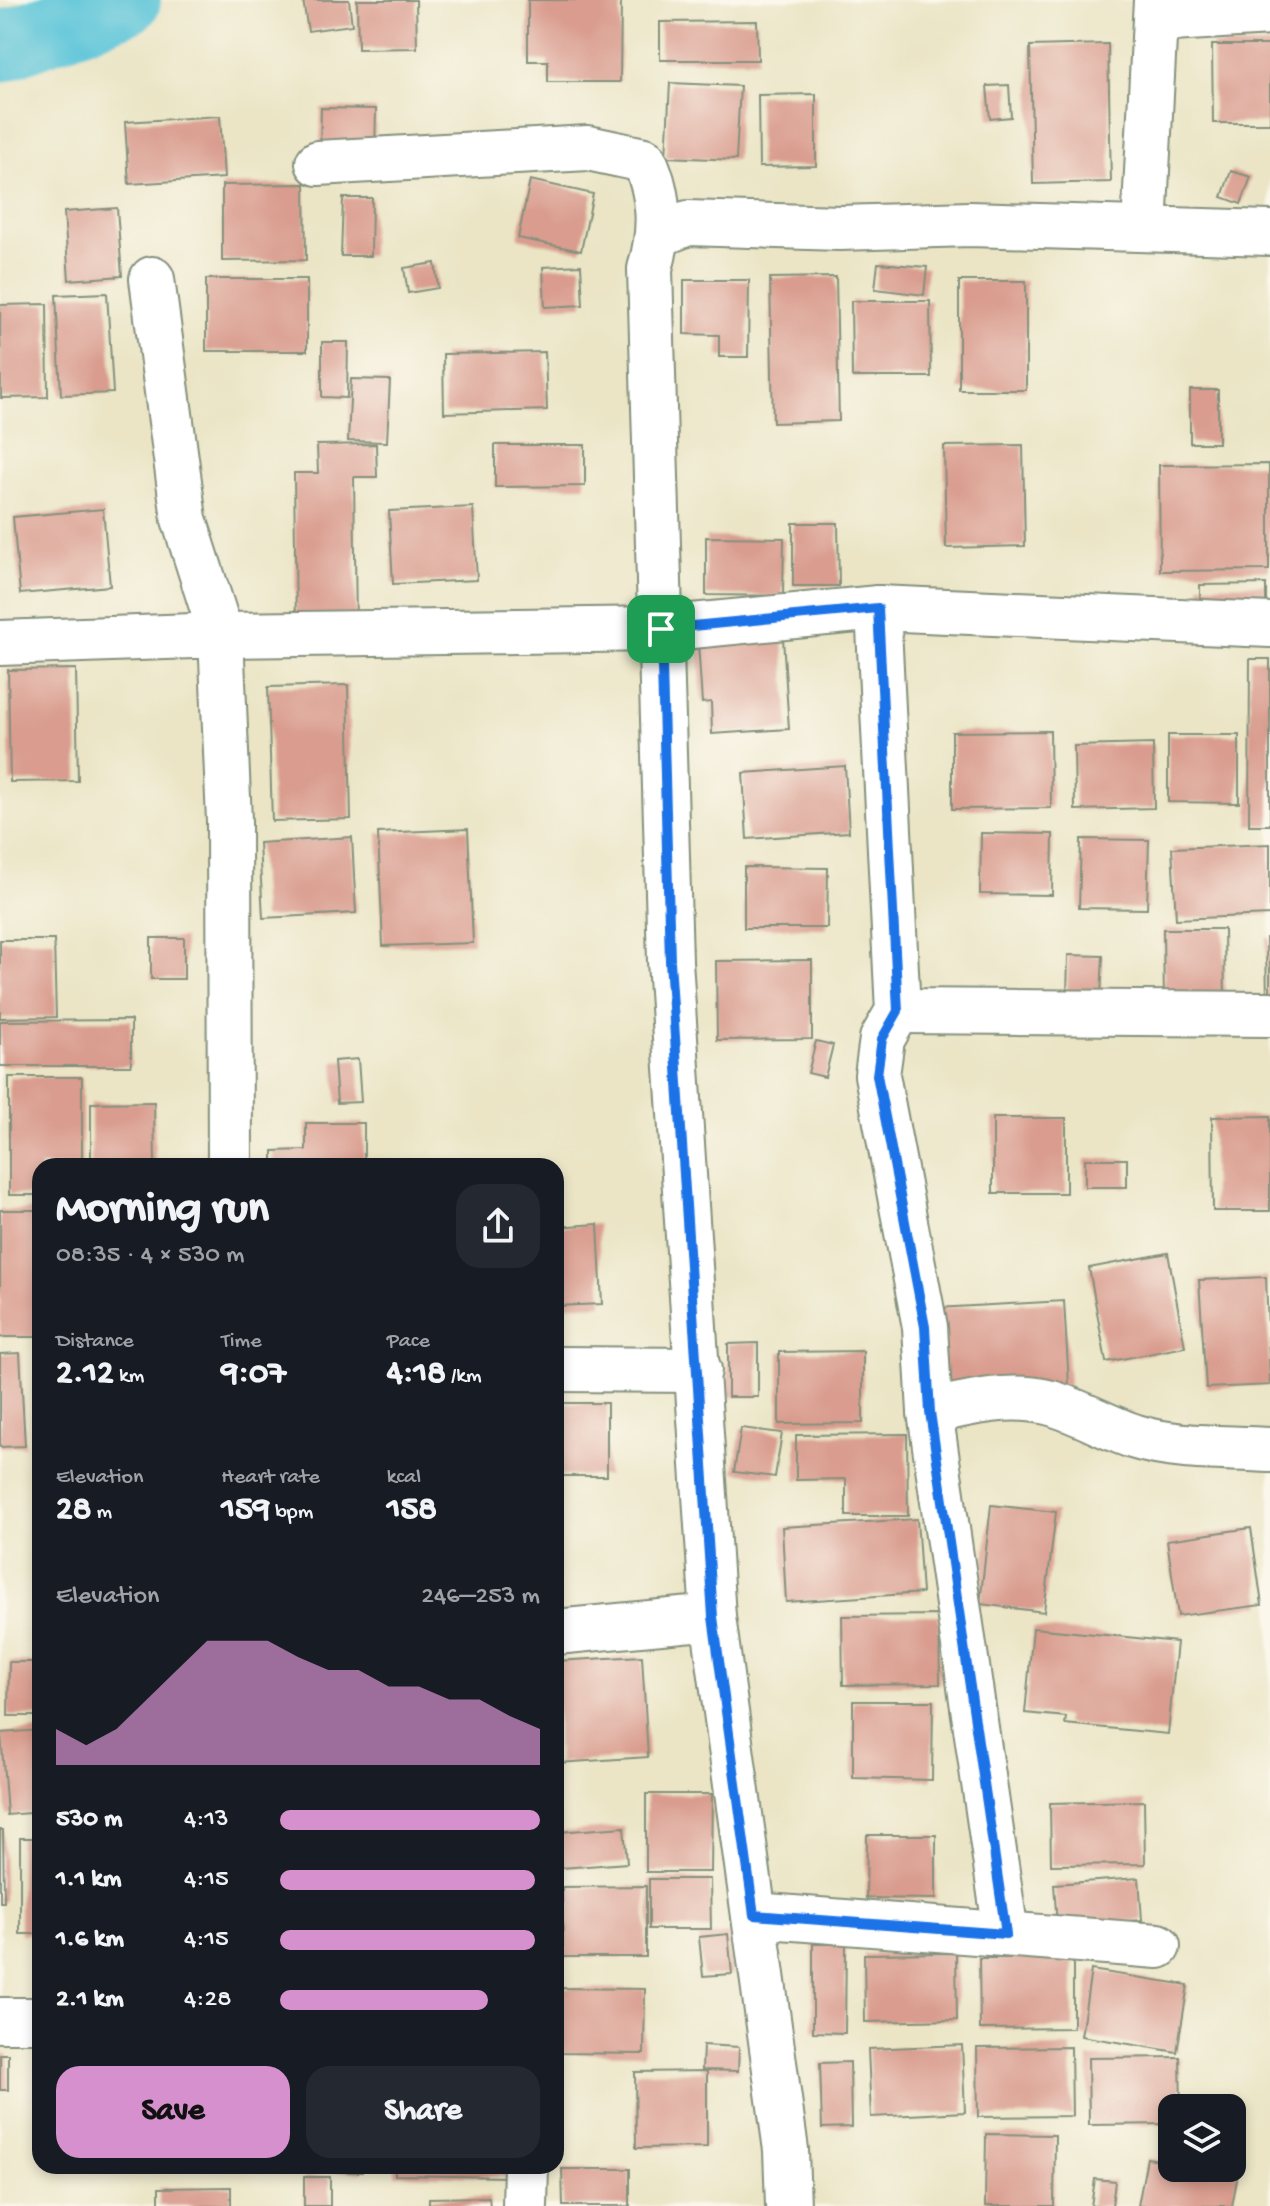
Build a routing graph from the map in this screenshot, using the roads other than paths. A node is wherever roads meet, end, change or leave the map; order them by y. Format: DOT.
graph roads {
  1 [pos="1156,10"];
  2 [pos="1270,13"];
  3 [pos="318,163"];
  4 [pos="1144,228"];
  5 [pos="1270,233"];
  6 [pos="660,234"];
  7 [pos="152,279"];
  8 [pos="878,608"];
  9 [pos="1270,625"];
  10 [pos="661,629"];
  11 [pos="221,635"];
  12 [pos="0,643"];
  13 [pos="898,1011"];
  14 [pos="1270,1014"];
  15 [pos="230,1158"];
  16 [pos="564,1369"];
  17 [pos="699,1370"];
  18 [pos="930,1412"];
  19 [pos="1270,1450"];
  20 [pos="713,1617"];
  21 [pos="564,1631"];
  22 [pos="754,1915"];
  23 [pos="1006,1934"];
  24 [pos="1158,1946"];
  25 [pos="0,2020"];
  26 [pos="32,2020"];
  27 [pos="526,2174"];
  28 [pos="525,2206"];
  29 [pos="788,2206"];
  1 -- 2 [label="street"];
  1 -- 4 [label="street"];
  3 -- 6 [label="street"];
  4 -- 5 [label="street"];
  4 -- 6 [label="street"];
  6 -- 10 [label="street"];
  7 -- 11 [label="street"];
  8 -- 9 [label="street"];
  8 -- 10 [label="street"];
  8 -- 13 [label="street"];
  10 -- 11 [label="street"];
  10 -- 17 [label="street"];
  11 -- 12 [label="street"];
  11 -- 15 [label="street"];
  13 -- 14 [label="street"];
  13 -- 18 [label="street"];
  16 -- 17 [label="street"];
  17 -- 20 [label="street"];
  18 -- 19 [label="street"];
  18 -- 23 [label="street"];
  20 -- 21 [label="street"];
  20 -- 22 [label="street"];
  22 -- 23 [label="street"];
  22 -- 29 [label="street"];
  23 -- 24 [label="street"];
  25 -- 26 [label="street"];
  27 -- 28 [label="street"];
}
